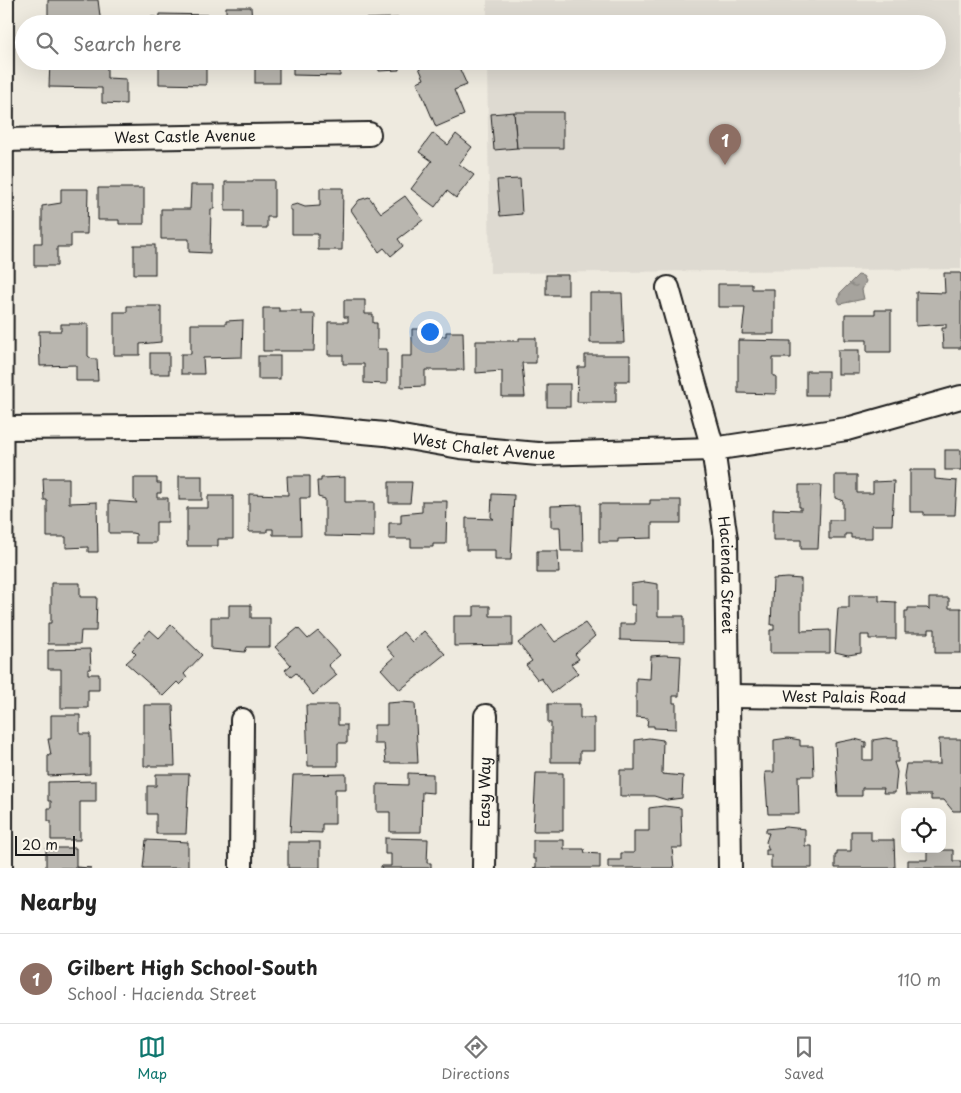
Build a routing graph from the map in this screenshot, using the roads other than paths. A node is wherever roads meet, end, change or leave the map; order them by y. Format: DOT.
graph roads {
  1 [pos="2,0"];
  2 [pos="1,75"];
  3 [pos="369,134"];
  4 [pos="1,140"];
  5 [pos="668,288"];
  6 [pos="961,398"];
  7 [pos="0,428"];
  8 [pos="713,449"];
  9 [pos="1,632"];
  10 [pos="728,696"];
  11 [pos="961,699"];
  12 [pos="486,716"];
  13 [pos="242,720"];
  14 [pos="1,789"];
  15 [pos="1,868"];
  16 [pos="241,868"];
  17 [pos="484,868"];
  18 [pos="730,868"];
  1 -- 2 [label="street"];
  2 -- 4 [label="street"];
  3 -- 4 [label="street, West Castle Avenue"];
  4 -- 7 [label="street"];
  5 -- 8 [label="street, Hacienda Street"];
  6 -- 8 [label="street, West Chalet Avenue"];
  7 -- 8 [label="street, West Chalet Avenue"];
  7 -- 9 [label="street"];
  8 -- 10 [label="street, Hacienda Street"];
  9 -- 14 [label="street"];
  10 -- 11 [label="street, West Palais Road"];
  10 -- 18 [label="street, Hacienda Street"];
  12 -- 17 [label="street, Easy Way"];
  13 -- 16 [label="street"];
  14 -- 15 [label="street"];
}
